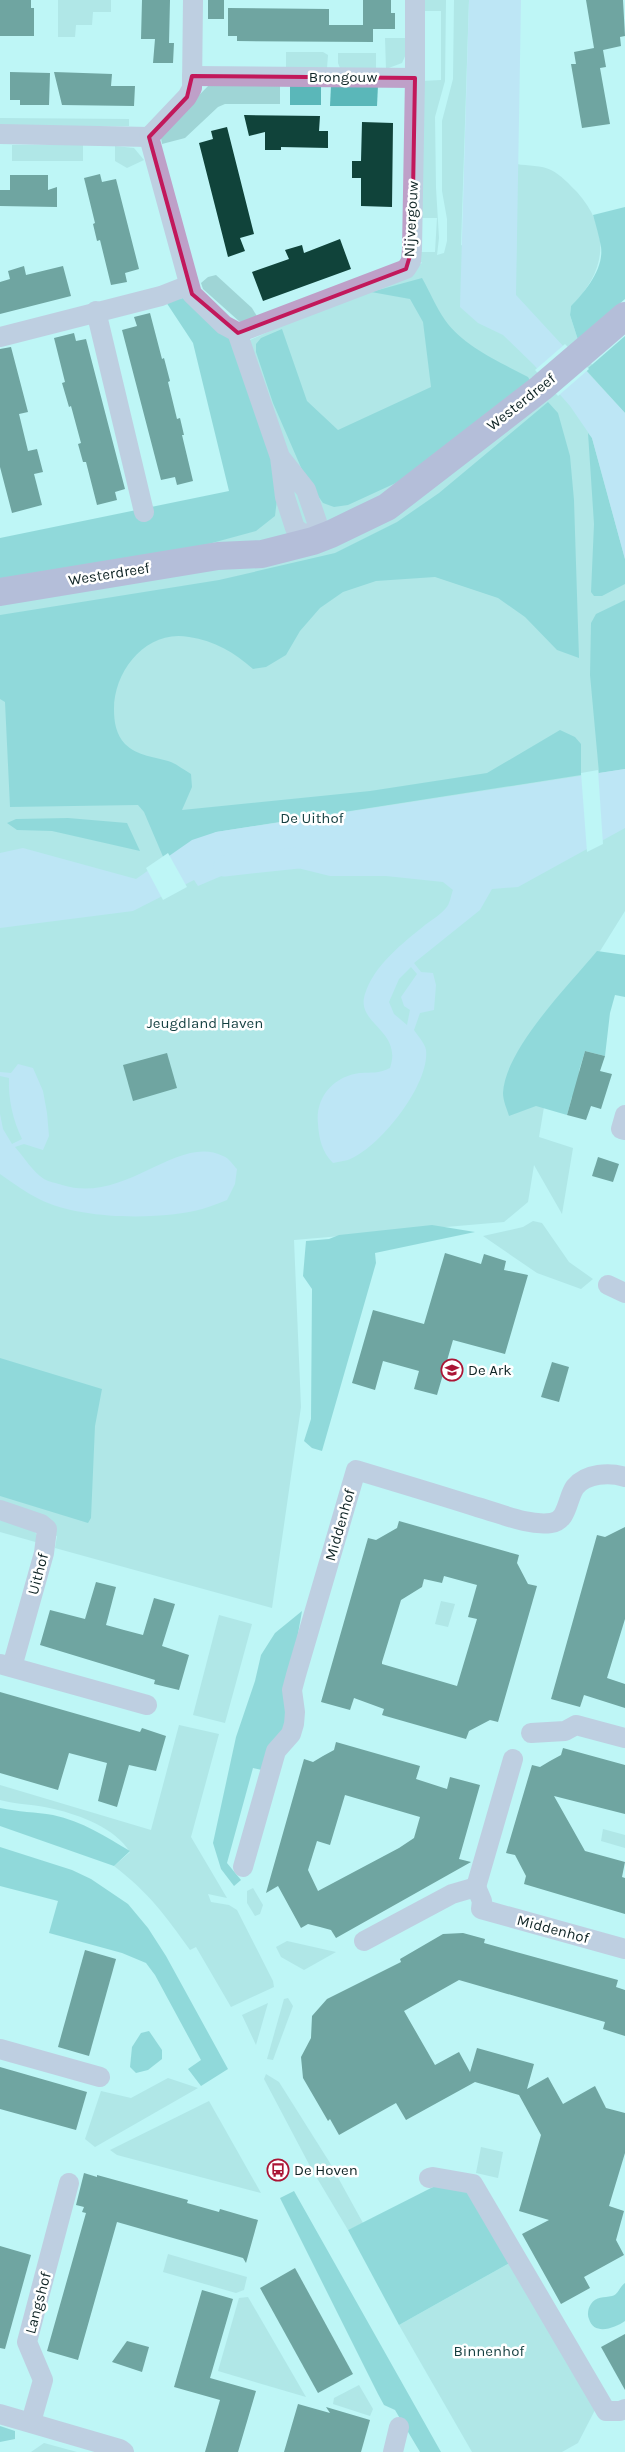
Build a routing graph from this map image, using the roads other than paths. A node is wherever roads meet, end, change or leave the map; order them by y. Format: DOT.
graph roads {
  1 [pos="192,0"];
  2 [pos="415,0"];
  3 [pos="192,76"];
  4 [pos="415,78"];
  5 [pos="0,134"];
  6 [pos="150,137"];
  7 [pos="190,285"];
  8 [pos="96,311"];
  9 [pos="625,316"];
  10 [pos="238,333"];
  11 [pos="0,337"];
  12 [pos="144,512"];
  13 [pos="308,530"];
  14 [pos="0,592"];
  15 [pos="625,1116"];
  16 [pos="625,1130"];
  17 [pos="625,1477"];
  18 [pos="0,1510"];
  19 [pos="6,1666"];
  20 [pos="147,1706"];
  21 [pos="531,1733"];
  22 [pos="625,1738"];
  23 [pos="513,1759"];
  24 [pos="243,1867"];
  25 [pos="476,1886"];
  26 [pos="452,1894"];
  27 [pos="481,1909"];
  28 [pos="364,1941"];
  29 [pos="625,1949"];
  30 [pos="0,2049"];
  31 [pos="100,2077"];
  32 [pos="429,2178"];
  33 [pos="69,2183"];
  34 [pos="625,2409"];
  35 [pos="0,2414"];
  36 [pos="31,2422"];
  37 [pos="400,2427"];
  38 [pos="124,2452"];
  39 [pos="393,2452"];
  1 -- 3 [label="street"];
  2 -- 4 [label="street"];
  3 -- 4 [label="street, Brongouw"];
  3 -- 6 [label="street"];
  4 -- 10 [label="street, Nijvergouw"];
  5 -- 6 [label="street"];
  6 -- 7 [label="street"];
  7 -- 8 [label="street"];
  7 -- 10 [label="street"];
  8 -- 11 [label="street"];
  8 -- 12 [label="street"];
  9 -- 13 [label="main road, Westerdreef"];
  10 -- 13 [label="street"];
  13 -- 14 [label="main road, Westerdreef"];
  15 -- 16 [label="street"];
  17 -- 24 [label="street, Middenhof"];
  18 -- 19 [label="street, Uithof"];
  19 -- 20 [label="street, Uithof"];
  21 -- 22 [label="street"];
  23 -- 25 [label="street"];
  25 -- 26 [label="street"];
  25 -- 27 [label="street"];
  26 -- 27 [label="street, Middenhof"];
  26 -- 28 [label="street"];
  27 -- 29 [label="street, Middenhof"];
  30 -- 31 [label="street"];
  32 -- 34 [label="street"];
  33 -- 36 [label="street, Langshof"];
  35 -- 36 [label="street"];
  36 -- 38 [label="street"];
  37 -- 39 [label="street"];
}
